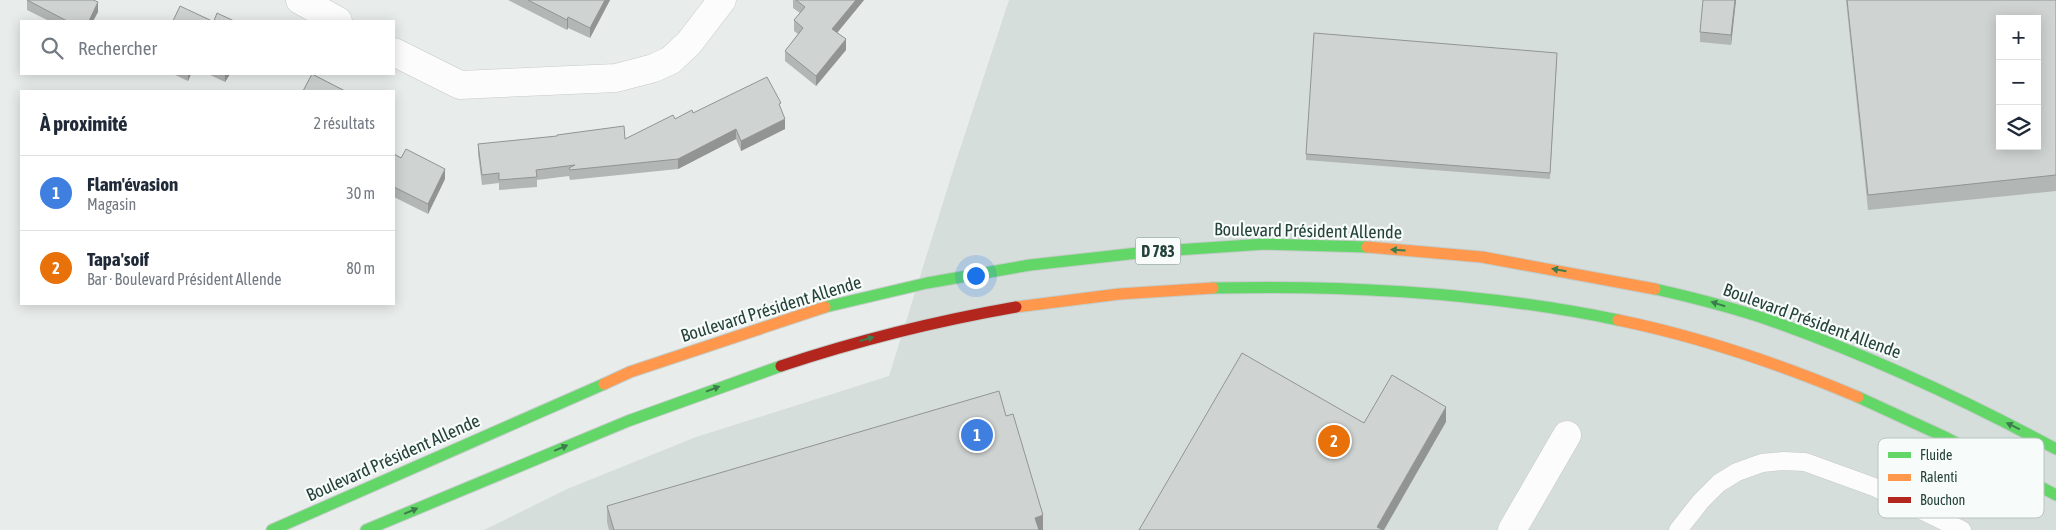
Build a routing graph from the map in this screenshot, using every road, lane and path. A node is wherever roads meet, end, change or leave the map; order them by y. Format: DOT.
graph roads {
  1 [pos="300,0"];
  2 [pos="722,0"];
  3 [pos="336,20"];
  4 [pos="395,52"];
  5 [pos="1567,434"];
  6 [pos="1947,438"];
  7 [pos="2036,438"];
  8 [pos="2044,442"];
  9 [pos="2056,449"];
  10 [pos="1878,489"];
  11 [pos="2044,489"];
  12 [pos="2056,495"];
  13 [pos="1937,518"];
  14 [pos="272,530"];
  15 [pos="366,530"];
  16 [pos="1512,530"];
  17 [pos="1678,530"];
  18 [pos="1962,530"];
  1 -- 3 [label="street"];
  2 -- 4 [label="street"];
  5 -- 16 [label="street"];
  15 -- 6 [label="main road, D 783, one-way"];
  7 -- 14 [label="main road, Boulevard Président Allende / D 783, one-way"];
  9 -- 8 [label="main road, Boulevard Président Allende / D 783, one-way"];
  10 -- 17 [label="lane"];
  11 -- 12 [label="main road, D 783, one-way"];
  13 -- 18 [label="lane"];
}
